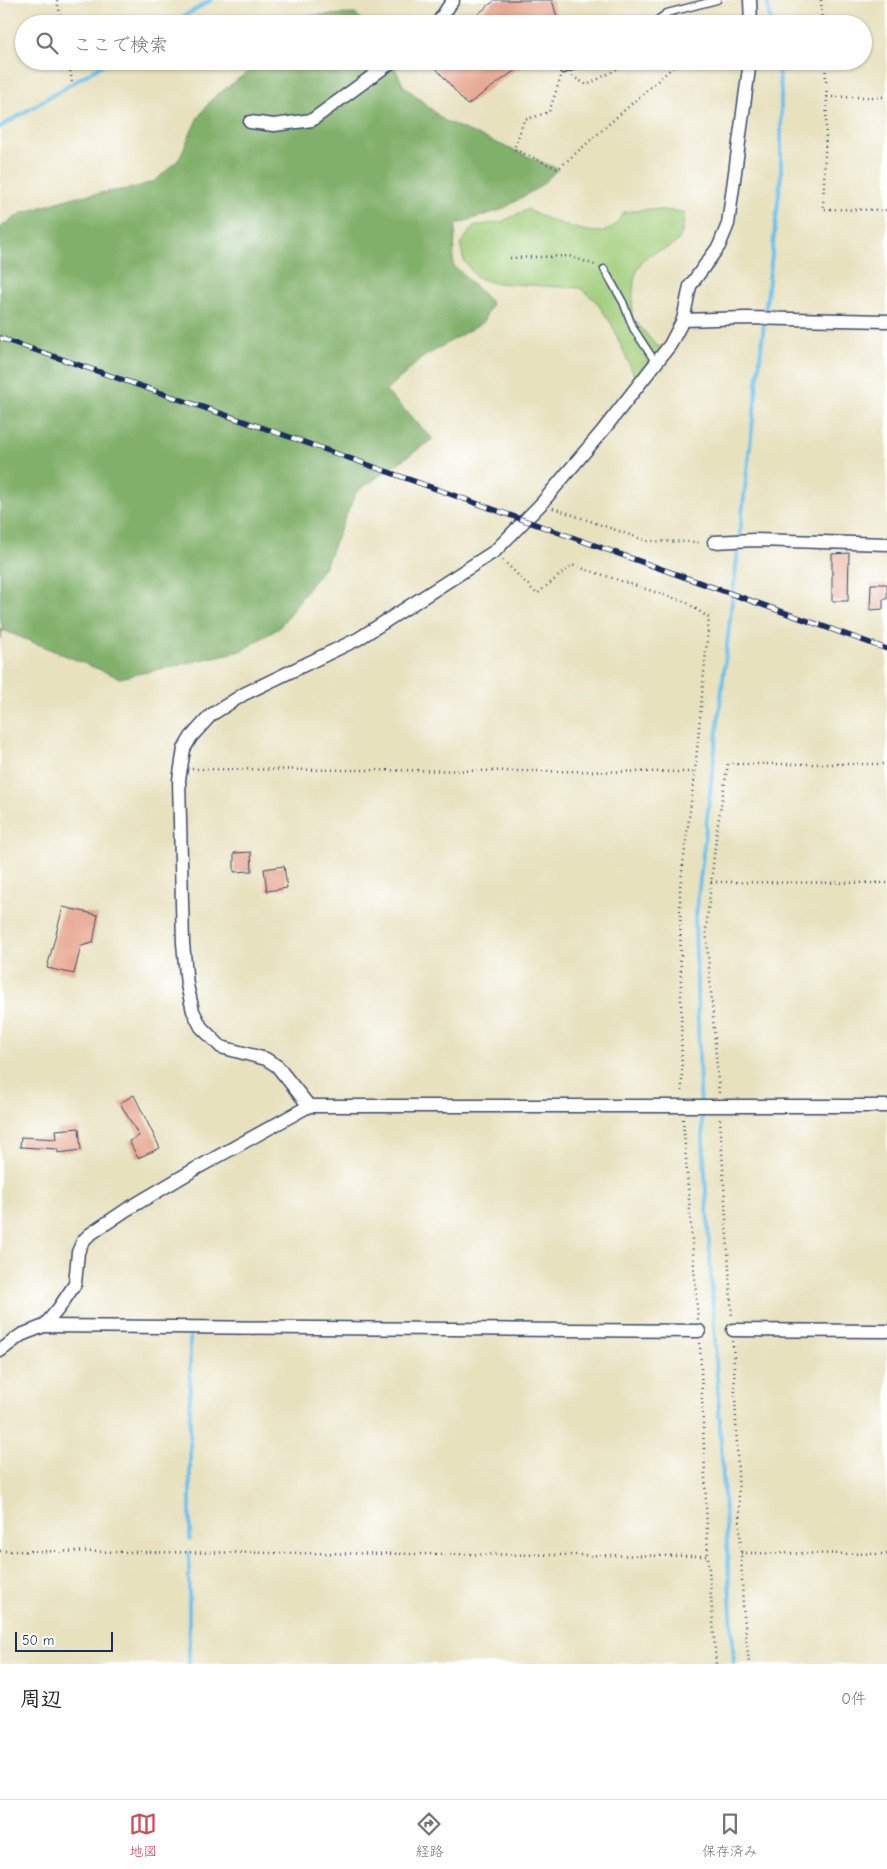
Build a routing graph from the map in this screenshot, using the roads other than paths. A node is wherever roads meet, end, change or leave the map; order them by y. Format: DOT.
graph roads {
  1 [pos="453,0"];
  2 [pos="717,0"];
  3 [pos="750,0"];
  4 [pos="443,15"];
  5 [pos="663,15"];
  6 [pos="751,15"];
  7 [pos="381,70"];
  8 [pos="749,70"];
  9 [pos="250,122"];
  10 [pos="604,269"];
  11 [pos="683,320"];
  12 [pos="887,321"];
  13 [pos="656,363"];
  14 [pos="714,542"];
  15 [pos="887,544"];
  16 [pos="309,1106"];
  17 [pos="887,1106"];
  18 [pos="44,1326"];
  19 [pos="733,1330"];
  20 [pos="699,1331"];
  21 [pos="887,1331"];
  22 [pos="0,1351"];
  1 -- 4 [label="street"];
  2 -- 5 [label="lane"];
  3 -- 6 [label="street"];
  7 -- 9 [label="street"];
  8 -- 11 [label="street"];
  10 -- 13 [label="lane"];
  11 -- 12 [label="street"];
  11 -- 13 [label="street"];
  13 -- 16 [label="street"];
  14 -- 15 [label="street"];
  16 -- 17 [label="street"];
  16 -- 18 [label="street"];
  18 -- 20 [label="street"];
  18 -- 22 [label="street"];
  19 -- 21 [label="street"];
}
